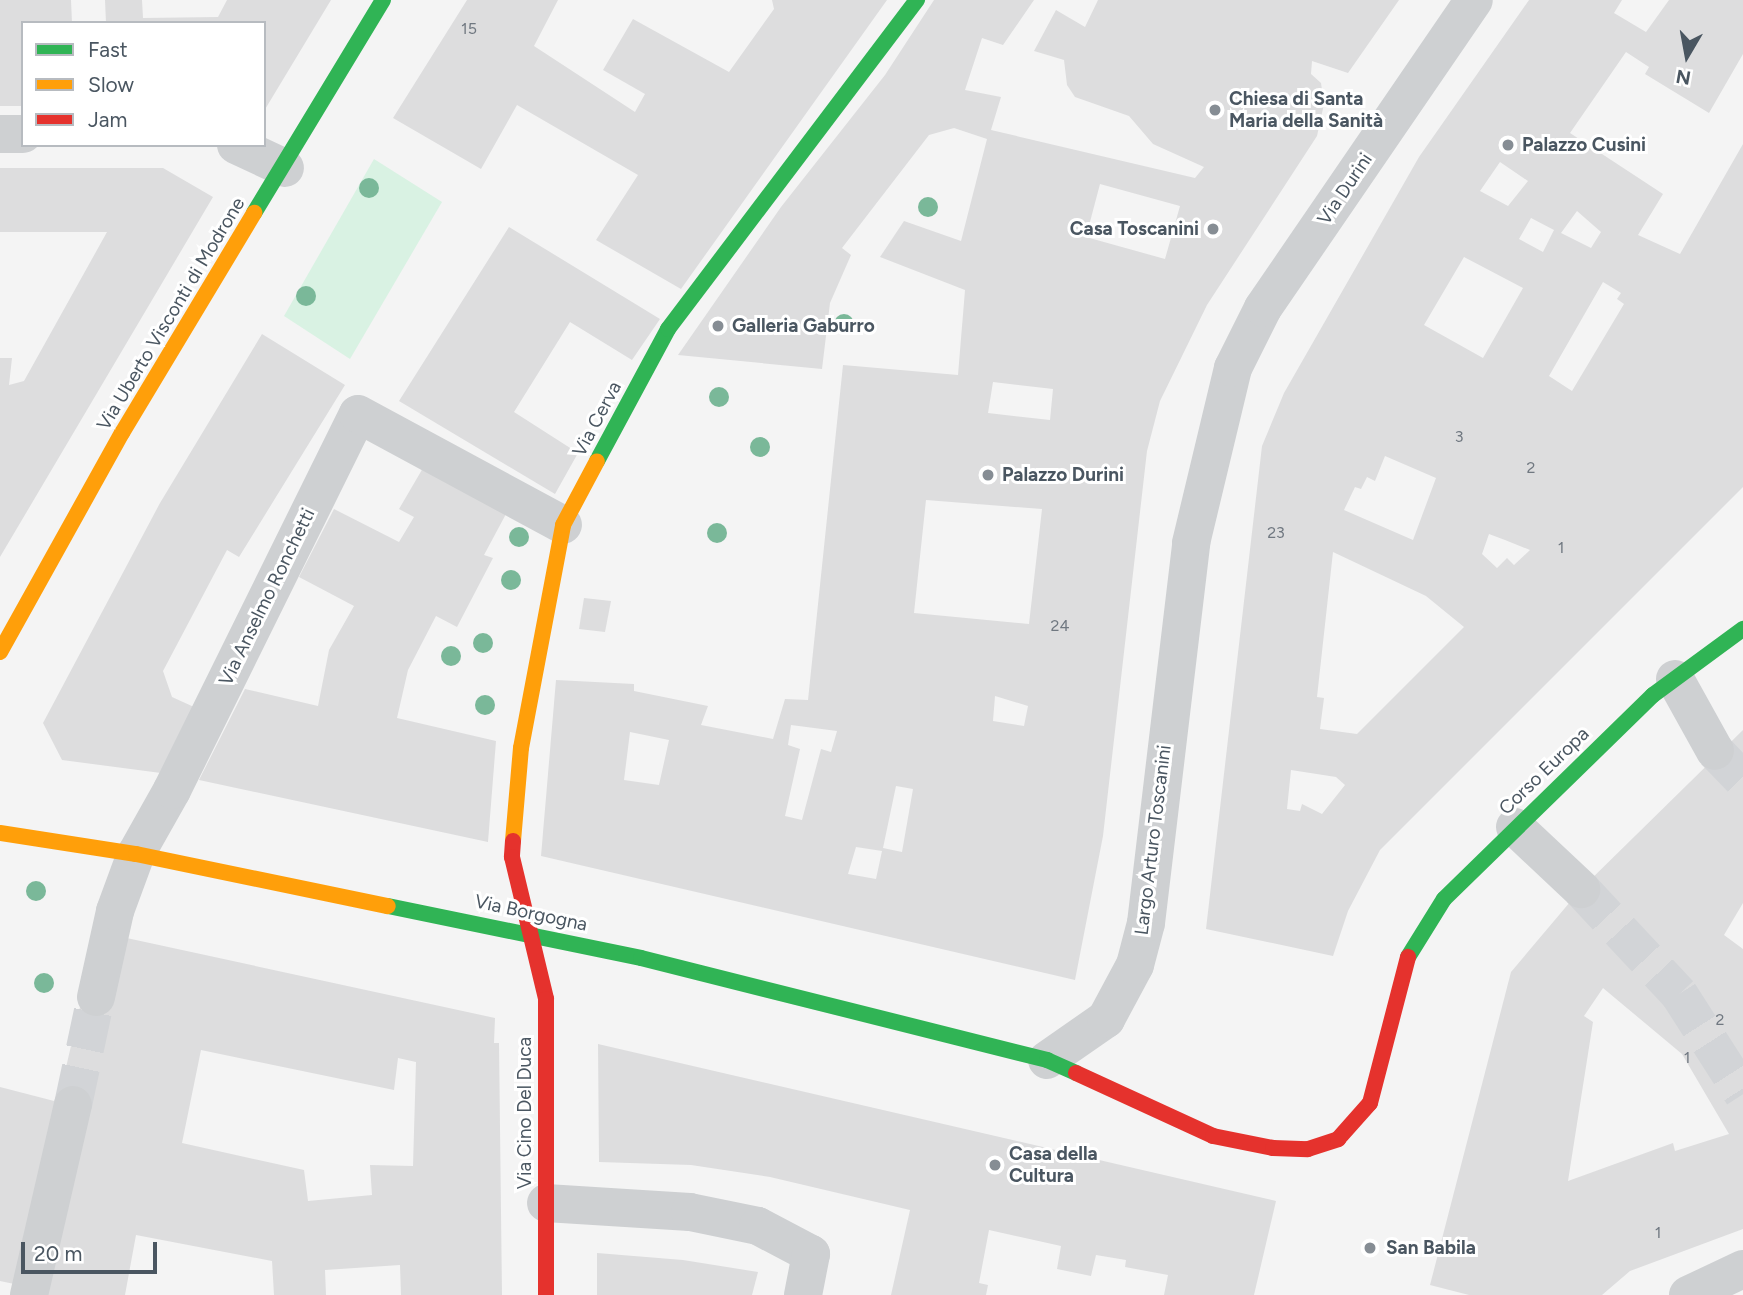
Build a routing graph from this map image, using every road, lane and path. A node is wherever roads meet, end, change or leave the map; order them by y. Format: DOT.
graph roads {
  1 [pos="383,0"];
  2 [pos="917,0"];
  3 [pos="1474,0"];
  4 [pos="0,134"];
  5 [pos="21,134"];
  6 [pos="240,147"];
  7 [pos="285,168"];
  8 [pos="1263,308"];
  9 [pos="563,524"];
  10 [pos="1743,629"];
  11 [pos="0,652"];
  12 [pos="1675,679"];
  13 [pos="1715,751"];
  14 [pos="1516,827"];
  15 [pos="0,833"];
  16 [pos="136,854"];
  17 [pos="1581,889"];
  18 [pos="531,933"];
  19 [pos="96,997"];
  20 [pos="1047,1060"];
  21 [pos="73,1105"];
  22 [pos="546,1203"];
  23 [pos="1743,1269"];
  24 [pos="29,1295"];
  25 [pos="546,1295"];
  26 [pos="803,1295"];
  27 [pos="1688,1295"];
  1 -- 7 [label="street, Via Uberto Visconti di Modrone"];
  2 -- 9 [label="street, Via Cerva"];
  3 -- 8 [label="street, Via Durini"];
  4 -- 5 [label="street"];
  6 -- 7 [label="street"];
  7 -- 11 [label="street, Via Uberto Visconti di Modrone"];
  8 -- 20 [label="street, Largo Arturo Toscanini"];
  9 -- 16 [label="street, Via Anselmo Ronchetti"];
  9 -- 18 [label="street, Via Cerva"];
  10 -- 12 [label="street, Corso Europa"];
  12 -- 13 [label="street"];
  12 -- 14 [label="street, Corso Europa"];
  14 -- 17 [label="street"];
  14 -- 20 [label="street, Corso Europa"];
  15 -- 16 [label="street, Via Borgogna"];
  16 -- 18 [label="street, Via Borgogna"];
  16 -- 19 [label="street, Via Anselmo Ronchetti"];
  18 -- 20 [label="street, Via Borgogna"];
  18 -- 22 [label="street, Via Cino Del Duca"];
  21 -- 24 [label="street"];
  22 -- 25 [label="street, Via Cino Del Duca"];
  22 -- 26 [label="street"];
  23 -- 27 [label="street"];
}
